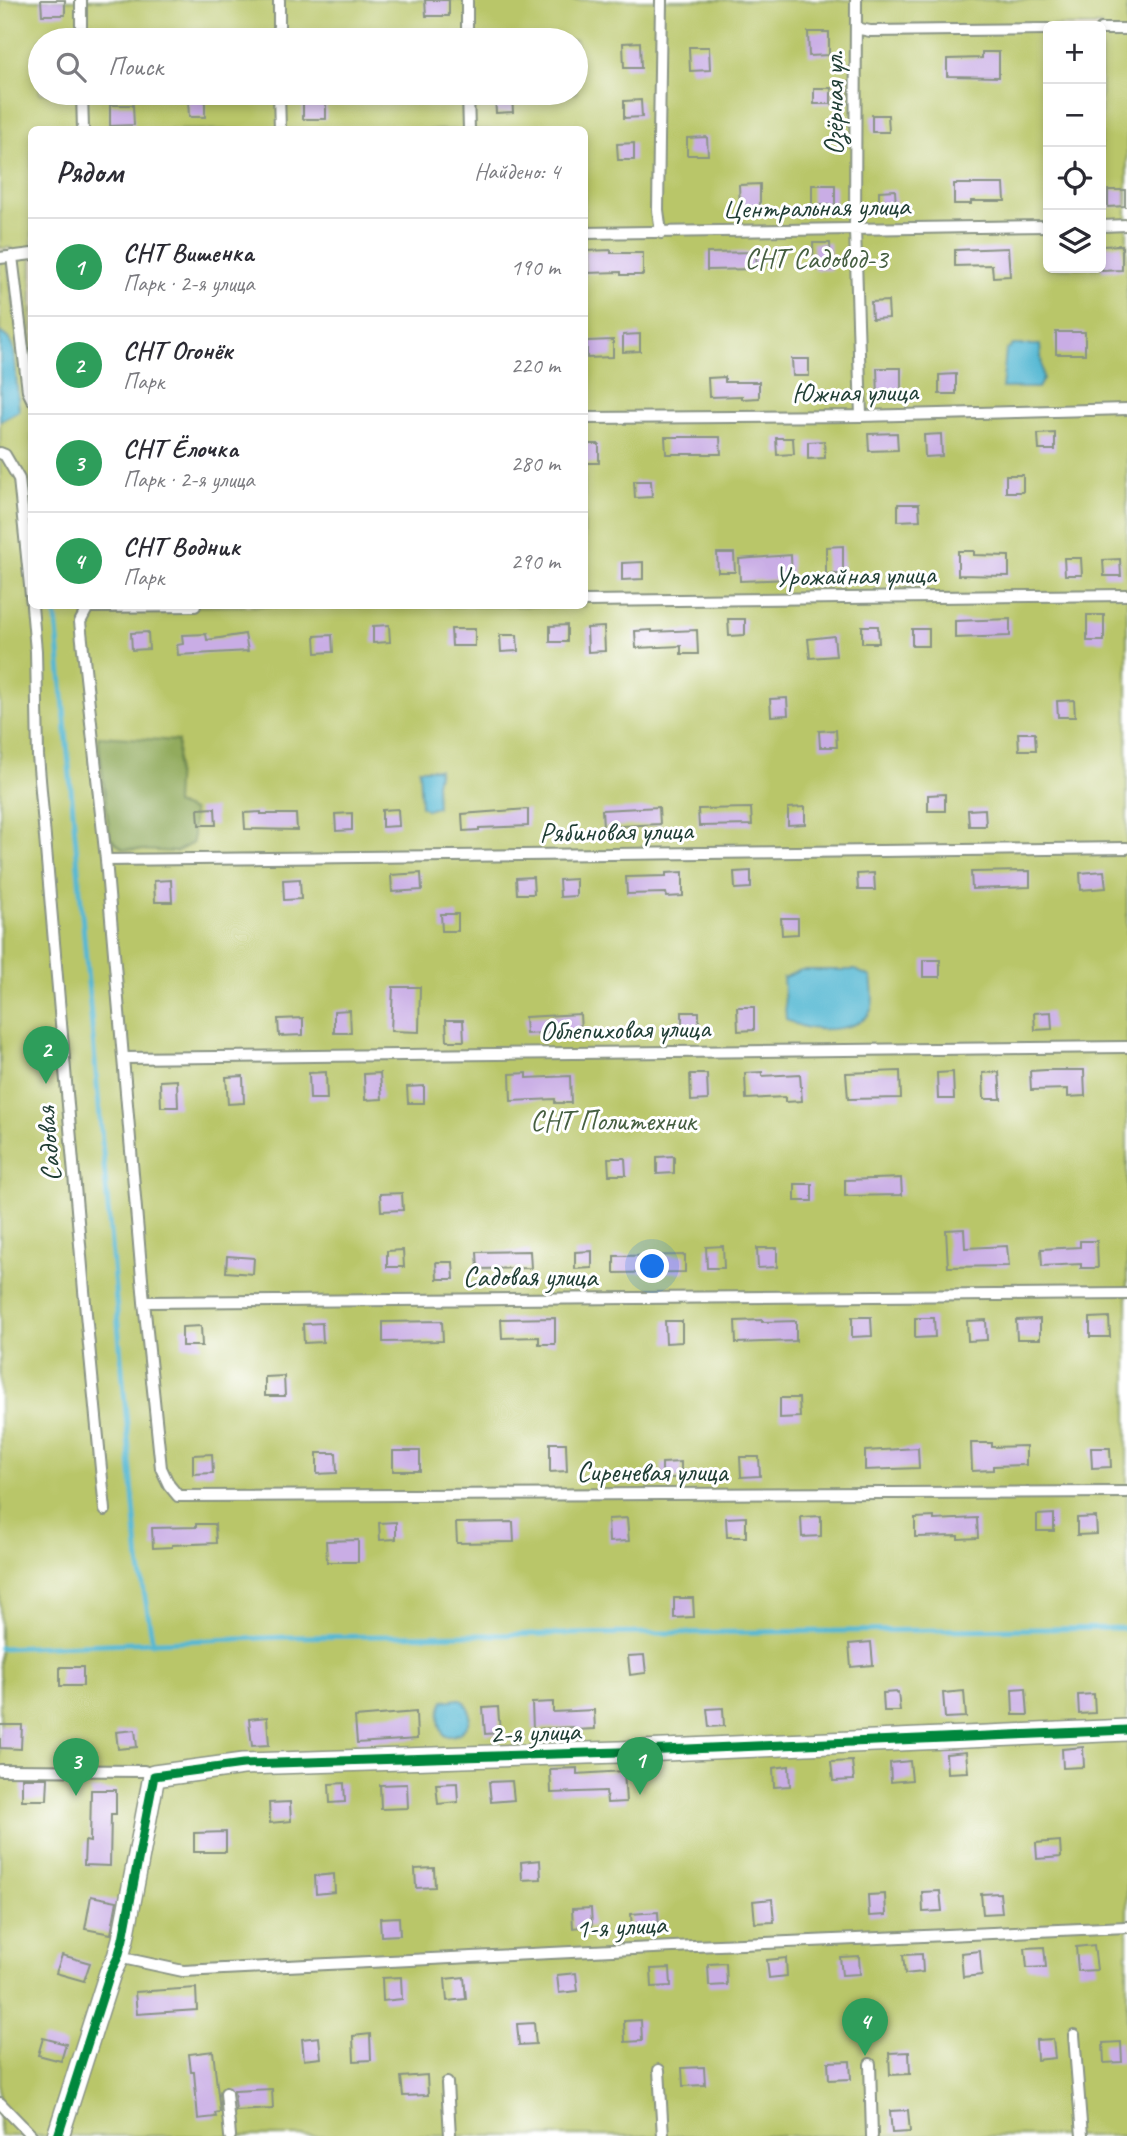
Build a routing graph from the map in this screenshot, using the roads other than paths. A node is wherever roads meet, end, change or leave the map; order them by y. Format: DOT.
graph roads {
  1 [pos="81,0"];
  2 [pos="279,0"];
  3 [pos="467,0"];
  4 [pos="661,0"];
  5 [pos="856,0"];
  6 [pos="81,28"];
  7 [pos="279,28"];
  8 [pos="467,28"];
  9 [pos="856,28"];
  10 [pos="1043,29"];
  11 [pos="1106,29"];
  12 [pos="1127,29"];
  13 [pos="82,105"];
  14 [pos="279,105"];
  15 [pos="468,105"];
  16 [pos="83,126"];
  17 [pos="280,126"];
  18 [pos="469,126"];
  19 [pos="1127,225"];
  20 [pos="1043,226"];
  21 [pos="1106,226"];
  22 [pos="855,229"];
  23 [pos="588,233"];
  24 [pos="661,233"];
  25 [pos="28,254"];
  26 [pos="6,257"];
  27 [pos="28,391"];
  28 [pos="1127,409"];
  29 [pos="861,416"];
  30 [pos="588,418"];
  31 [pos="0,453"];
  32 [pos="28,566"];
  33 [pos="1127,595"];
  34 [pos="588,601"];
  35 [pos="32,609"];
  36 [pos="87,609"];
  37 [pos="1127,848"];
  38 [pos="106,860"];
  39 [pos="1127,1047"];
  40 [pos="123,1058"];
  41 [pos="1127,1294"];
  42 [pos="144,1302"];
  43 [pos="1127,1492"];
  44 [pos="105,1510"];
  45 [pos="1127,1730"];
  46 [pos="0,1770"];
  47 [pos="154,1776"];
  48 [pos="1127,1927"];
  49 [pos="118,1957"];
  50 [pos="1074,2035"];
  51 [pos="870,2064"];
  52 [pos="659,2070"];
  53 [pos="447,2083"];
  54 [pos="226,2093"];
  55 [pos="0,2103"];
  56 [pos="32,2136"];
  57 [pos="58,2136"];
  58 [pos="230,2136"];
  59 [pos="450,2136"];
  60 [pos="663,2136"];
  61 [pos="872,2136"];
  62 [pos="1082,2136"];
  1 -- 6 [label="lane"];
  2 -- 7 [label="lane"];
  3 -- 8 [label="lane"];
  4 -- 24 [label="lane"];
  5 -- 9 [label="lane, Озёрная ул."];
  9 -- 10 [label="lane"];
  9 -- 22 [label="lane, Озёрная ул."];
  11 -- 12 [label="lane"];
  13 -- 16 [label="lane"];
  14 -- 17 [label="lane"];
  15 -- 18 [label="lane"];
  19 -- 21 [label="lane"];
  20 -- 22 [label="lane, Центральная улица"];
  22 -- 24 [label="lane, Центральная улица"];
  22 -- 29 [label="lane, Озёрная ул."];
  23 -- 24 [label="lane, Центральная улица"];
  25 -- 26 [label="lane"];
  26 -- 27 [label="lane"];
  28 -- 29 [label="lane, Южная улица"];
  29 -- 30 [label="lane, Южная улица"];
  31 -- 32 [label="lane, Садовая"];
  33 -- 34 [label="lane, Урожайная улица"];
  35 -- 44 [label="lane, Садовая"];
  36 -- 38 [label="lane"];
  37 -- 38 [label="lane, Рябиновая улица"];
  38 -- 40 [label="lane"];
  39 -- 40 [label="lane, Облепиховая улица"];
  40 -- 42 [label="lane"];
  41 -- 42 [label="lane, Садовая улица"];
  42 -- 43 [label="lane, Сиреневая улица"];
  45 -- 47 [label="street, 2-я улица"];
  46 -- 47 [label="lane"];
  47 -- 49 [label="street"];
  48 -- 49 [label="lane, 1-я улица"];
  49 -- 57 [label="street"];
  50 -- 62 [label="lane"];
  51 -- 61 [label="lane"];
  52 -- 60 [label="lane"];
  53 -- 59 [label="lane"];
  54 -- 58 [label="lane"];
  55 -- 56 [label="lane"];
}
